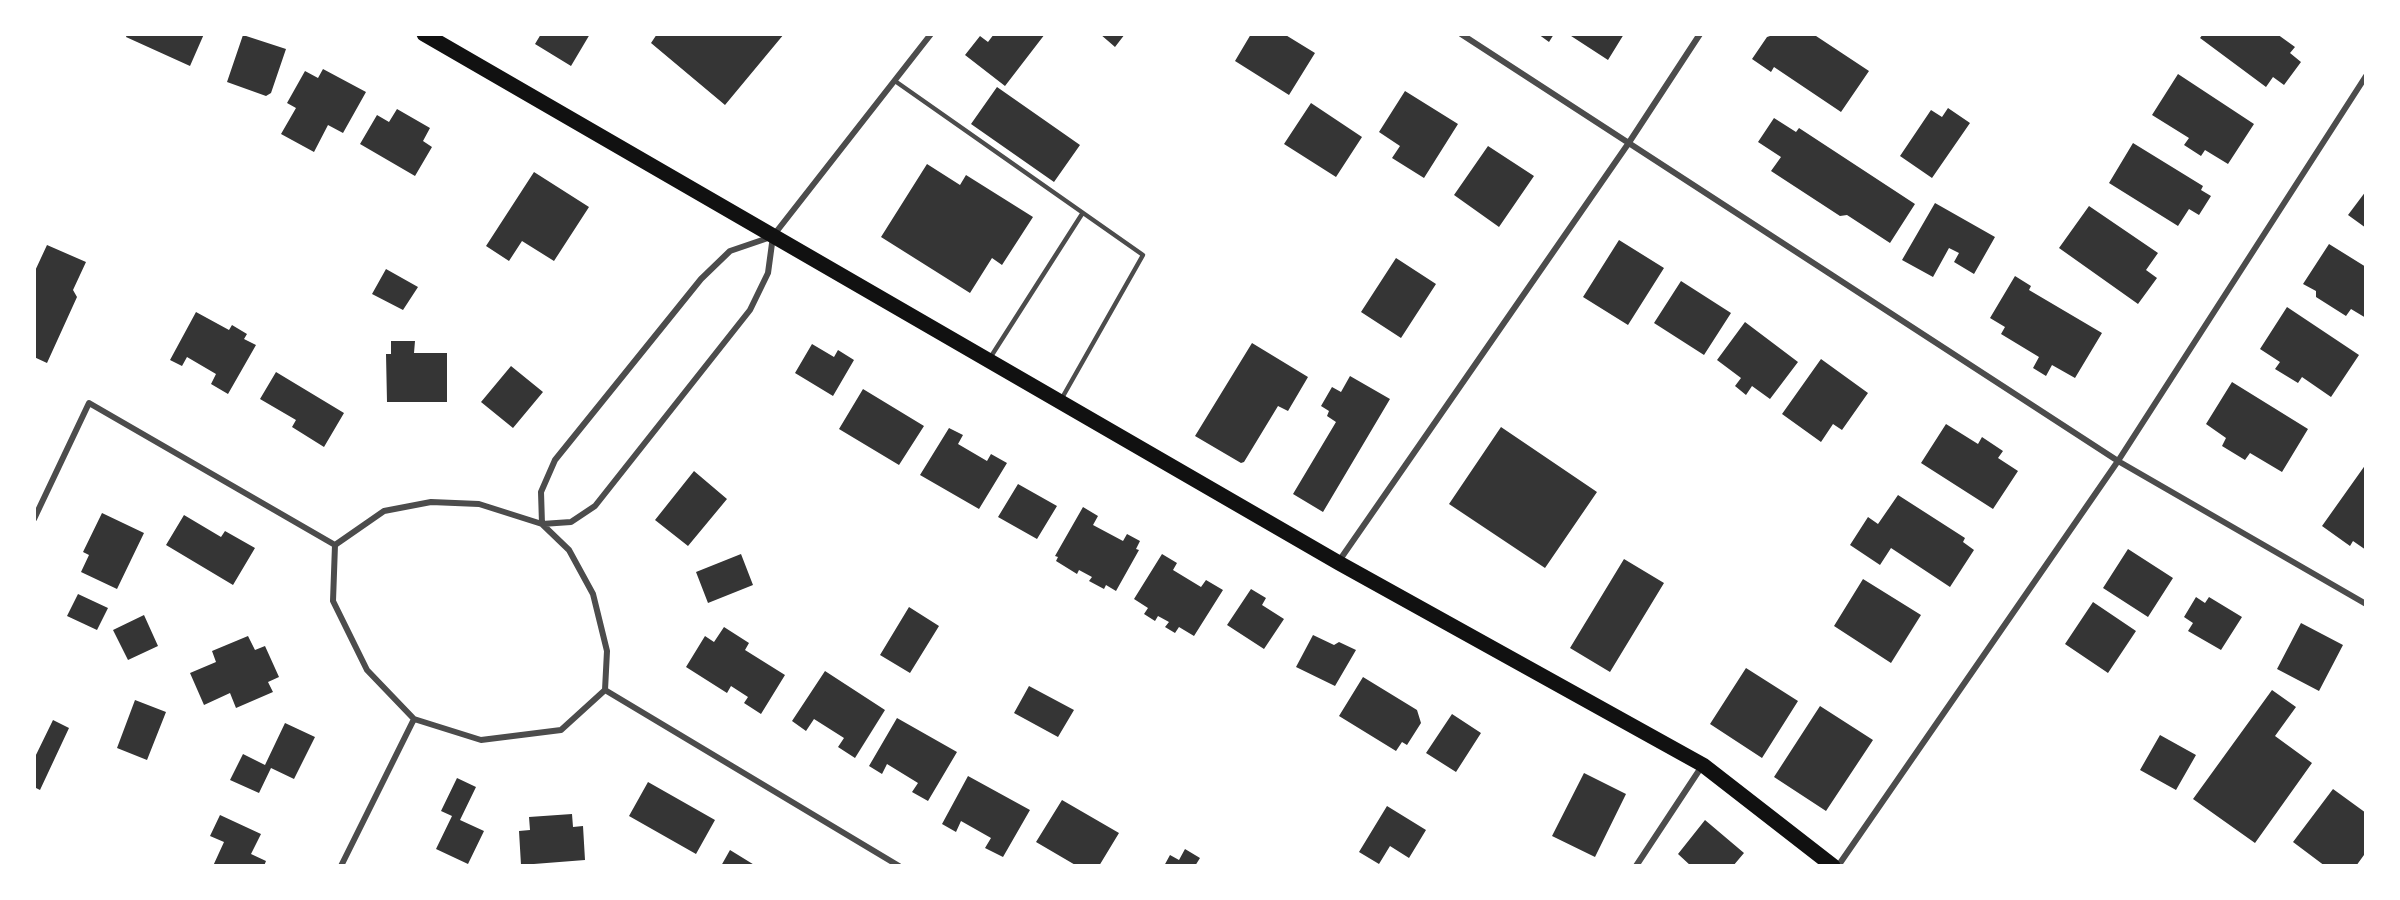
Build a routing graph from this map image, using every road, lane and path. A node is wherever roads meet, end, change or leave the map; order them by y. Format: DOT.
graph roads {
  1 [pos="424,34"];
  2 [pos="931,34"];
  3 [pos="1461,34"];
  4 [pos="1700,34"];
  5 [pos="2366,76"];
  6 [pos="894,81"];
  7 [pos="1628,144"];
  8 [pos="1082,214"];
  9 [pos="773,236"];
  10 [pos="989,360"];
  11 [pos="1060,401"];
  12 [pos="2118,461"];
  13 [pos="34,519"];
  14 [pos="542,524"];
  15 [pos="335,545"];
  16 [pos="1339,563"];
  17 [pos="2366,604"];
  18 [pos="605,690"];
  19 [pos="414,719"];
  20 [pos="1702,765"];
  21 [pos="341,866"];
  22 [pos="899,866"];
  23 [pos="1636,866"];
  24 [pos="1836,866"];
  1 -- 9 [label="main road"];
  2 -- 6 [label="street"];
  3 -- 7 [label="street"];
  4 -- 7 [label="street"];
  5 -- 12 [label="street"];
  6 -- 8 [label="lane"];
  6 -- 9 [label="street"];
  7 -- 12 [label="street"];
  7 -- 16 [label="street"];
  8 -- 10 [label="lane"];
  8 -- 11 [label="lane"];
  9 -- 10 [label="main road"];
  9 -- 14 [label="street"];
  9 -- 14 [label="street"];
  10 -- 11 [label="main road"];
  11 -- 16 [label="main road"];
  12 -- 17 [label="street"];
  12 -- 24 [label="street"];
  13 -- 15 [label="street"];
  14 -- 15 [label="street"];
  14 -- 18 [label="street"];
  15 -- 19 [label="street"];
  16 -- 20 [label="main road"];
  18 -- 19 [label="street"];
  18 -- 22 [label="street"];
  19 -- 21 [label="street"];
  20 -- 23 [label="street"];
  20 -- 24 [label="main road"];
}
